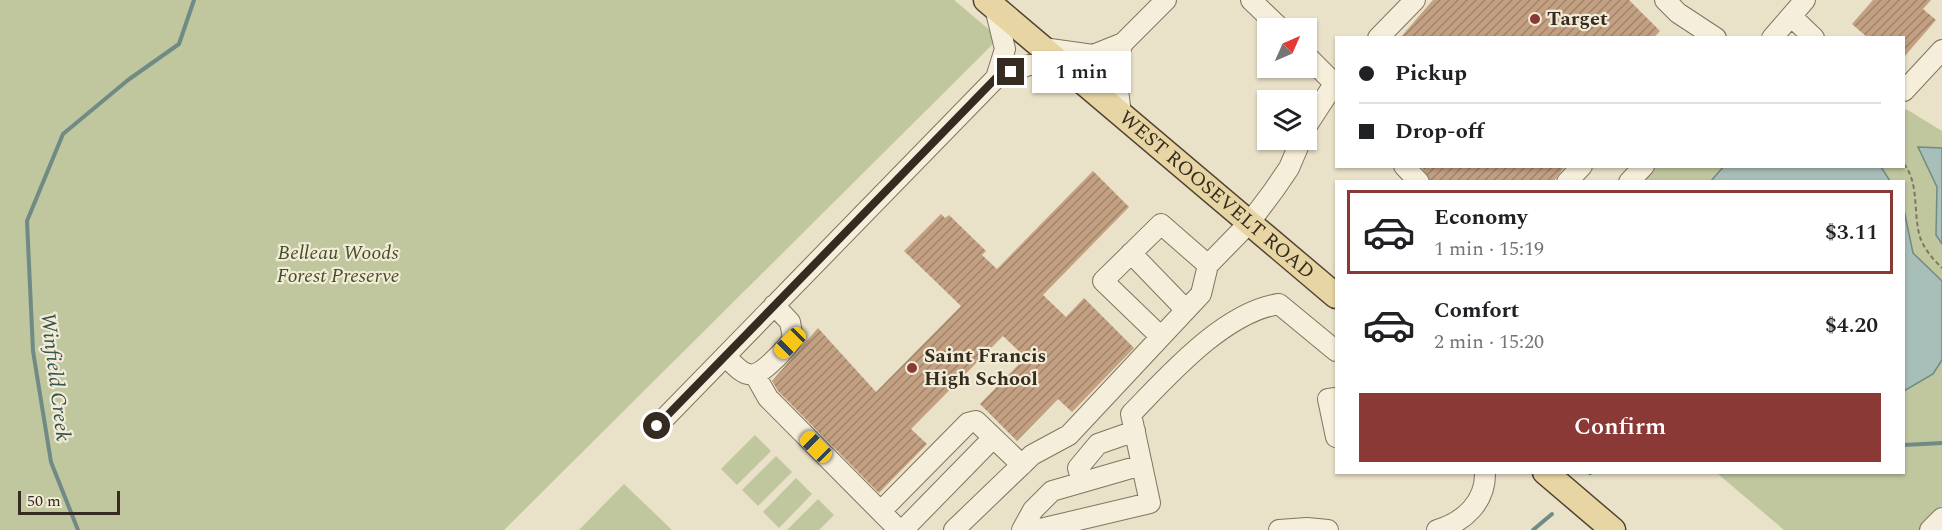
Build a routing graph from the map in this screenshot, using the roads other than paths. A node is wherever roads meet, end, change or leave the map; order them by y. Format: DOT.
graph roads {
  1 [pos="1166,0"];
  2 [pos="1251,0"];
  3 [pos="1415,0"];
  4 [pos="1665,0"];
  5 [pos="1805,0"];
  6 [pos="991,4"];
  7 [pos="1791,16"];
  8 [pos="1270,18"];
  9 [pos="1380,36"];
  10 [pos="1712,36"];
  11 [pos="1774,36"];
  12 [pos="1812,36"];
  13 [pos="1123,43"];
  14 [pos="1044,48"];
  15 [pos="1942,50"];
  16 [pos="1064,65"];
  17 [pos="1317,69"];
  18 [pos="996,78"];
  19 [pos="1334,90"];
  20 [pos="1905,90"];
  21 [pos="1317,112"];
  22 [pos="1121,114"];
  23 [pos="1297,150"];
  24 [pos="1406,168"];
  25 [pos="1580,168"];
  26 [pos="1642,168"];
  27 [pos="1417,180"];
  28 [pos="1569,180"];
  29 [pos="1631,180"];
  30 [pos="1250,222"];
  31 [pos="1131,253"];
  32 [pos="1208,265"];
  33 [pos="1335,295"];
  34 [pos="774,305"];
  35 [pos="1186,310"];
  36 [pos="1160,336"];
  37 [pos="1335,350"];
  38 [pos="725,356"];
  39 [pos="755,375"];
  40 [pos="1335,398"];
  41 [pos="657,426"];
  42 [pos="1135,431"];
  43 [pos="1335,432"];
  44 [pos="993,438"];
  45 [pos="1022,465"];
  46 [pos="1142,465"];
  47 [pos="1485,474"];
  48 [pos="1550,477"];
  49 [pos="1082,482"];
  50 [pos="880,512"];
  51 [pos="1942,518"];
  52 [pos="901,530"];
  53 [pos="954,530"];
  54 [pos="1022,530"];
  55 [pos="1036,530"];
  56 [pos="1279,530"];
  57 [pos="1328,530"];
  58 [pos="1437,530"];
  59 [pos="1613,530"];
  60 [pos="1930,530"];
  1 -- 13 [label="street"];
  2 -- 8 [label="street"];
  3 -- 9 [label="street"];
  4 -- 10 [label="street"];
  5 -- 7 [label="street"];
  6 -- 14 [label="main road, WEST ROOSEVELT ROAD"];
  6 -- 18 [label="street"];
  7 -- 11 [label="street"];
  7 -- 12 [label="street"];
  13 -- 14 [label="street"];
  13 -- 22 [label="street"];
  14 -- 16 [label="main road, WEST ROOSEVELT ROAD"];
  15 -- 20 [label="street"];
  16 -- 18 [label="street"];
  16 -- 22 [label="main road, WEST ROOSEVELT ROAD"];
  17 -- 19 [label="street"];
  18 -- 34 [label="street"];
  19 -- 21 [label="street"];
  22 -- 30 [label="main road, WEST ROOSEVELT ROAD"];
  23 -- 30 [label="street"];
  24 -- 27 [label="street"];
  25 -- 28 [label="street"];
  26 -- 29 [label="street"];
  30 -- 32 [label="street"];
  30 -- 33 [label="main road, WEST ROOSEVELT ROAD"];
  31 -- 32 [label="street"];
  31 -- 35 [label="street"];
  31 -- 36 [label="street"];
  32 -- 35 [label="street"];
  34 -- 38 [label="street"];
  34 -- 39 [label="street"];
  35 -- 36 [label="street"];
  36 -- 45 [label="street"];
  37 -- 42 [label="street"];
  38 -- 39 [label="street"];
  38 -- 41 [label="street"];
  39 -- 50 [label="street"];
  40 -- 43 [label="street"];
  42 -- 46 [label="street"];
  42 -- 49 [label="street"];
  44 -- 45 [label="street"];
  44 -- 50 [label="street"];
  44 -- 52 [label="street"];
  45 -- 53 [label="street"];
  46 -- 49 [label="street"];
  46 -- 55 [label="street"];
  47 -- 58 [label="street"];
  48 -- 59 [label="main road"];
  49 -- 54 [label="street"];
  50 -- 52 [label="street"];
  51 -- 60 [label="street"];
  56 -- 57 [label="street"];
}
